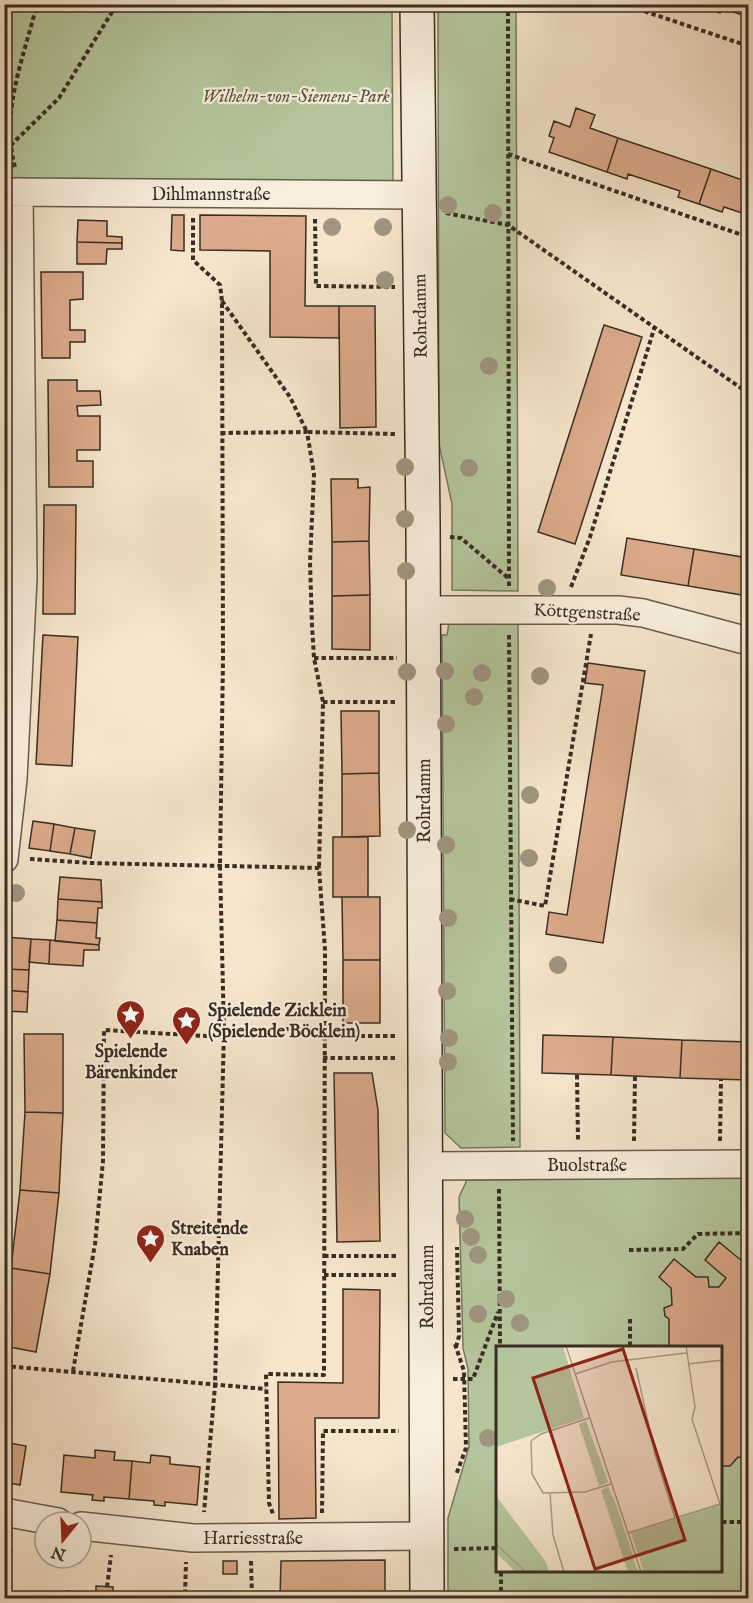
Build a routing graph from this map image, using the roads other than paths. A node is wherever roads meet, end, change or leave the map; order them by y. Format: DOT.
graph roads {
  1 [pos="417,4"];
  2 [pos="12,192"];
  3 [pos="427,203"];
  4 [pos="423,610"];
  5 [pos="748,641"];
  6 [pos="5,859"];
  7 [pos="748,1164"];
  8 [pos="426,1166"];
  9 [pos="4,1512"];
  10 [pos="33,1517"];
  11 [pos="93,1527"];
  12 [pos="437,1543"];
  13 [pos="427,1599"];
  1 -- 3 [label="main road, Rohrdamm"];
  2 -- 3 [label="street, Dihlmannstraße"];
  2 -- 6 [label="street"];
  3 -- 4 [label="main road, Rohrdamm"];
  4 -- 5 [label="street, Köttgenstraße"];
  4 -- 8 [label="main road, Rohrdamm"];
  7 -- 8 [label="street, Buolstraße"];
  8 -- 12 [label="main road, Rohrdamm"];
  9 -- 10 [label="street"];
  11 -- 12 [label="street, Harriesstraße"];
  12 -- 13 [label="main road, Rohrdamm"];
}
